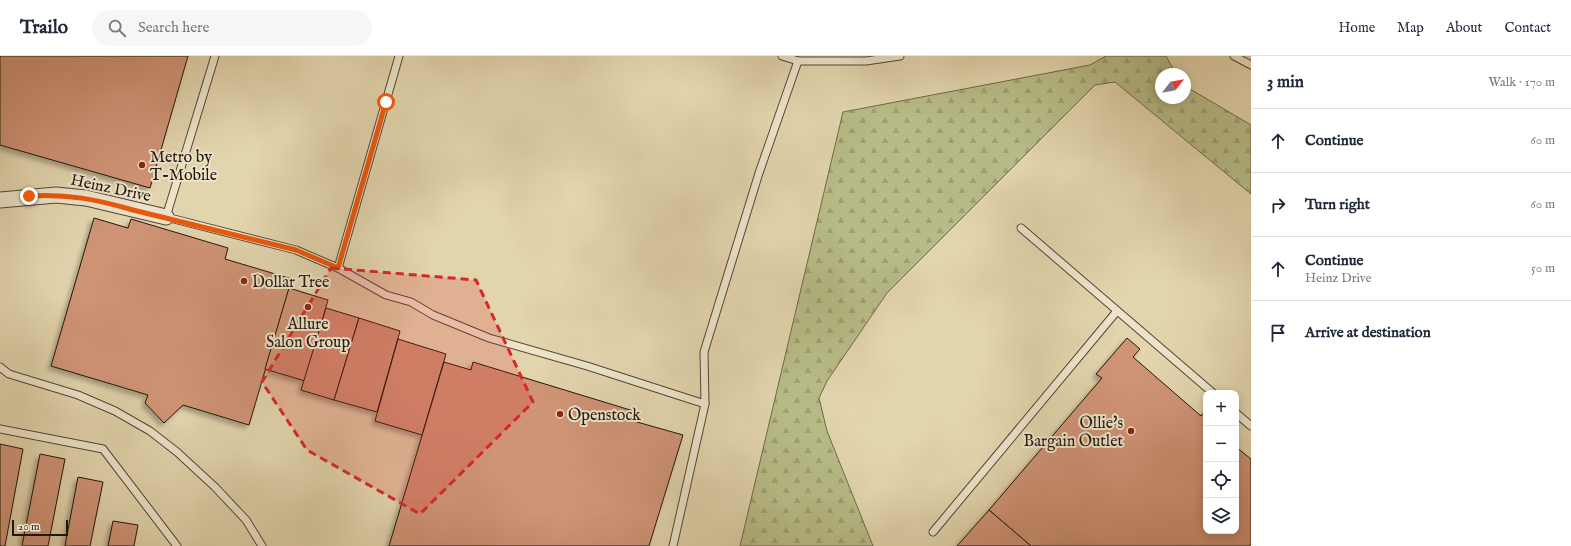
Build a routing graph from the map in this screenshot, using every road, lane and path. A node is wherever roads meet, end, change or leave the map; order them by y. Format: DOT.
graph roads {
  1 [pos="215,56"];
  2 [pos="399,56"];
  3 [pos="782,56"];
  4 [pos="900,56"];
  5 [pos="1234,56"];
  6 [pos="798,61"];
  7 [pos="1251,65"];
  8 [pos="0,200"];
  9 [pos="166,217"];
  10 [pos="1021,228"];
  11 [pos="338,268"];
  12 [pos="1117,311"];
  13 [pos="0,367"];
  14 [pos="1209,390"];
  15 [pos="705,404"];
  16 [pos="1239,416"];
  17 [pos="1251,426"];
  18 [pos="0,429"];
  19 [pos="933,532"];
  20 [pos="177,546"];
  21 [pos="262,546"];
  22 [pos="674,546"];
  1 -- 9 [label="lane"];
  2 -- 11 [label="lane"];
  3 -- 6 [label="lane"];
  4 -- 6 [label="lane"];
  5 -- 7 [label="lane"];
  6 -- 15 [label="lane"];
  8 -- 9 [label="street, Heinz Drive"];
  9 -- 11 [label="lane"];
  10 -- 12 [label="lane"];
  11 -- 15 [label="lane"];
  12 -- 14 [label="lane"];
  12 -- 19 [label="lane"];
  13 -- 21 [label="lane"];
  15 -- 22 [label="lane"];
  16 -- 17 [label="lane"];
  18 -- 20 [label="lane"];
}
